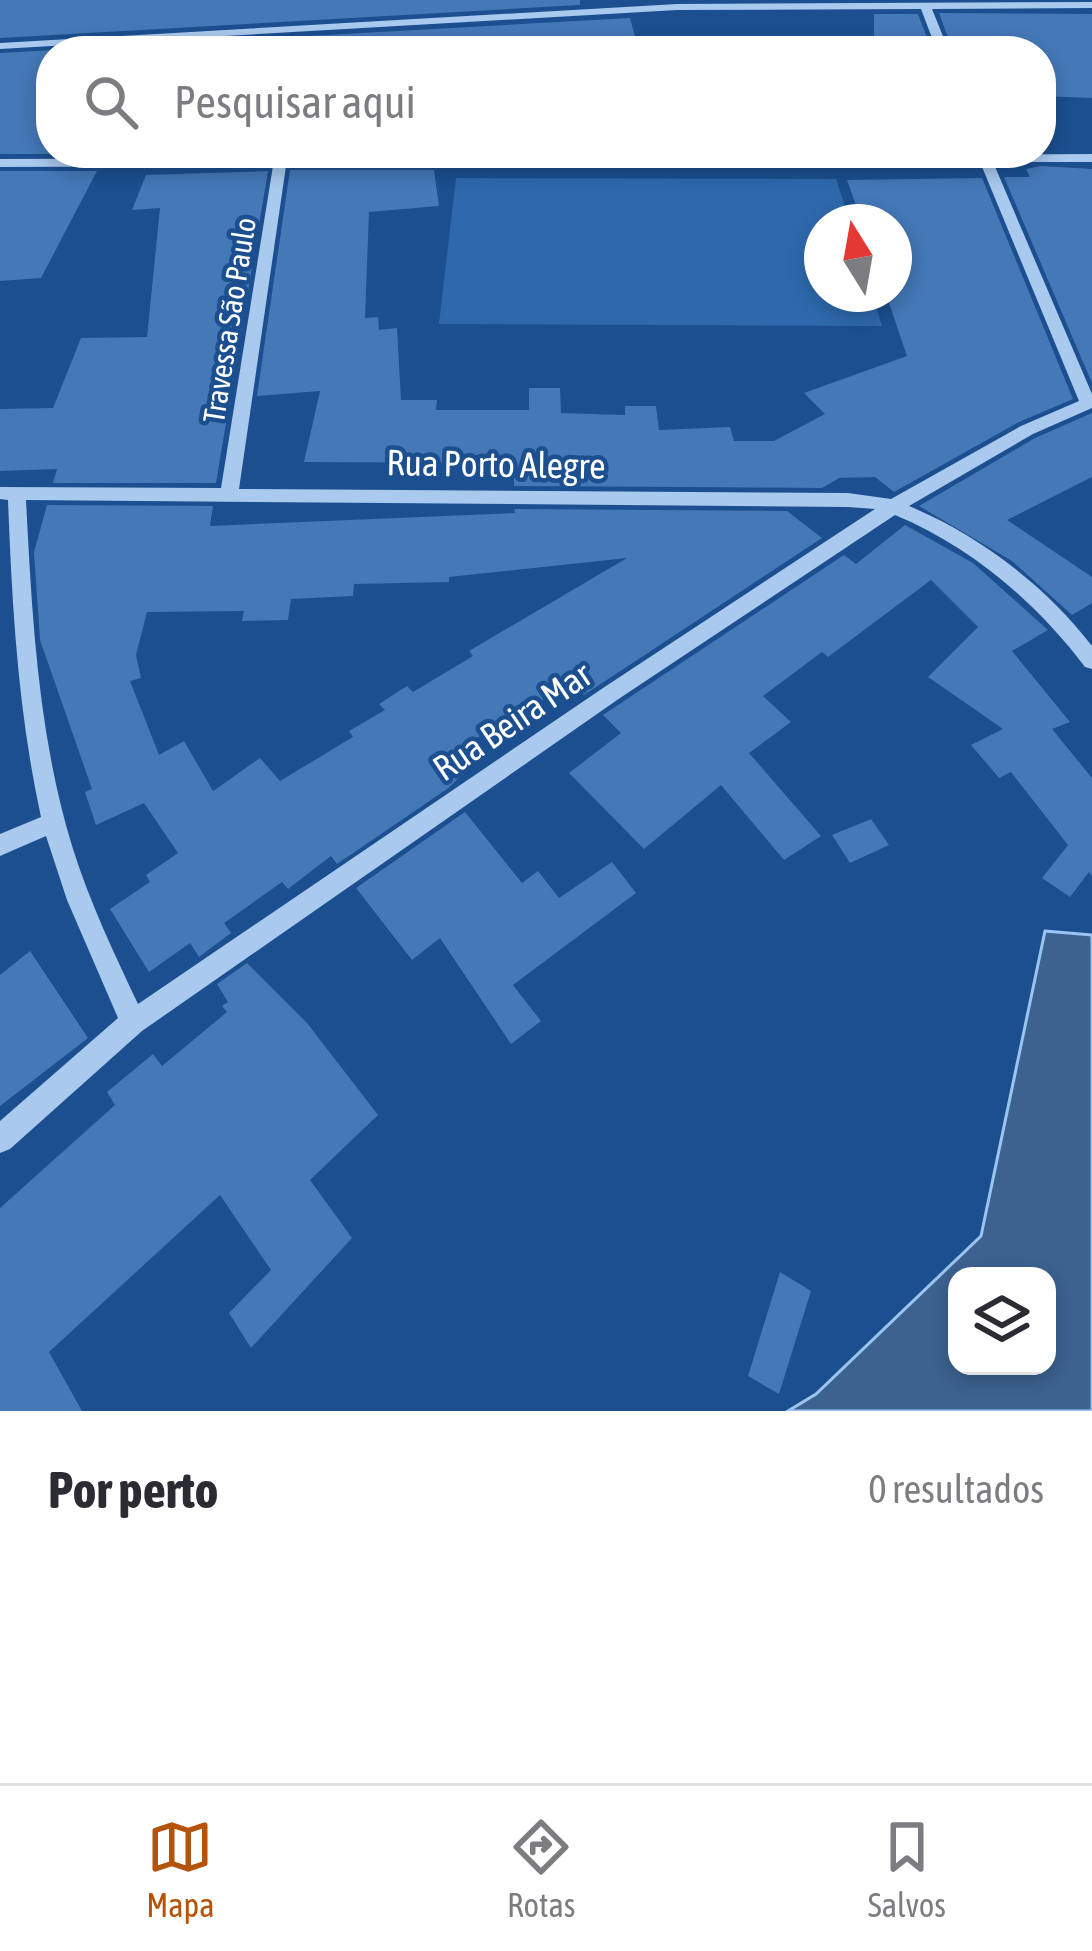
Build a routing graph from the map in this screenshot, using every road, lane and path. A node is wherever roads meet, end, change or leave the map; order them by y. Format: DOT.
graph roads {
  1 [pos="925,5"];
  2 [pos="1092,5"];
  3 [pos="277,29"];
  4 [pos="163,36"];
  5 [pos="277,36"];
  6 [pos="937,36"];
  7 [pos="36,44"];
  8 [pos="0,46"];
  9 [pos="1056,157"];
  10 [pos="1092,158"];
  11 [pos="36,162"];
  12 [pos="0,163"];
  13 [pos="279,168"];
  14 [pos="989,168"];
  15 [pos="1089,402"];
  16 [pos="8,493"];
  17 [pos="230,494"];
  18 [pos="894,506"];
  19 [pos="1092,661"];
  20 [pos="54,823"];
  21 [pos="0,845"];
  22 [pos="133,1022"];
  23 [pos="0,1139"];
  1 -- 2 [label="street"];
  1 -- 3 [label="street"];
  1 -- 6 [label="street"];
  3 -- 4 [label="street"];
  3 -- 5 [label="street"];
  7 -- 8 [label="street"];
  9 -- 10 [label="street"];
  11 -- 12 [label="street"];
  13 -- 17 [label="street, Travessa São Paulo"];
  14 -- 15 [label="street"];
  15 -- 18 [label="street, Rua Beira Mar"];
  16 -- 17 [label="street, Rua Porto Alegre"];
  16 -- 20 [label="street"];
  17 -- 18 [label="street, Rua Porto Alegre"];
  18 -- 19 [label="street, Rua Porto Alegre"];
  18 -- 22 [label="street, Rua Beira Mar"];
  20 -- 21 [label="street"];
  20 -- 22 [label="street"];
  22 -- 23 [label="street, Rua Beira Mar"];
}
